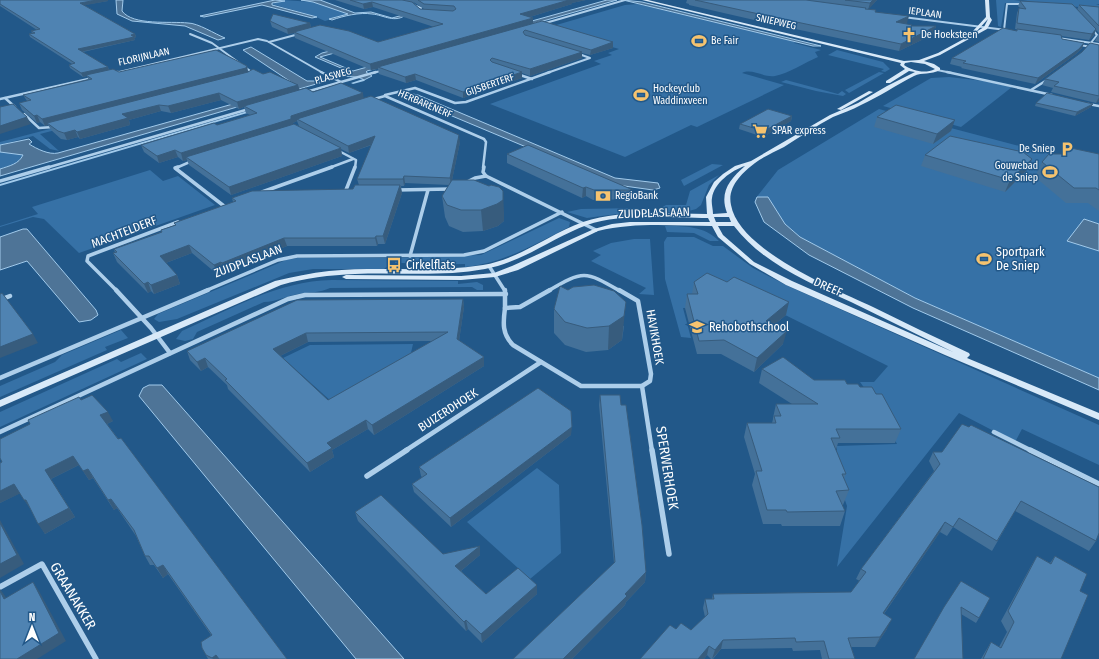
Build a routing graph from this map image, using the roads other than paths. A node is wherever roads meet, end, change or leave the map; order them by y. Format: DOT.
graph roads {
  1 [pos="624,0"];
  2 [pos="644,0"];
  3 [pos="987,0"];
  4 [pos="408,3"];
  5 [pos="1027,4"];
  6 [pos="423,12"];
  7 [pos="899,16"];
  8 [pos="988,17"];
  9 [pos="540,24"];
  10 [pos="978,27"];
  11 [pos="986,28"];
  12 [pos="1091,28"];
  13 [pos="1004,30"];
  14 [pos="1008,31"];
  15 [pos="303,33"];
  16 [pos="190,34"];
  17 [pos="973,34"];
  18 [pos="1053,38"];
  19 [pos="1058,41"];
  20 [pos="269,42"];
  21 [pos="1091,43"];
  22 [pos="1099,44"];
  23 [pos="1088,46"];
  24 [pos="219,48"];
  25 [pos="1099,48"];
  26 [pos="1084,50"];
  27 [pos="573,53"];
  28 [pos="939,54"];
  29 [pos="904,62"];
  30 [pos="920,62"];
  31 [pos="932,64"];
  32 [pos="389,68"];
  33 [pos="908,69"];
  34 [pos="937,70"];
  35 [pos="513,72"];
  36 [pos="919,72"];
  37 [pos="112,73"];
  38 [pos="249,76"];
  39 [pos="97,77"];
  40 [pos="1049,78"];
  41 [pos="532,79"];
  42 [pos="342,82"];
  43 [pos="1031,90"];
  44 [pos="301,94"];
  45 [pos="385,96"];
  46 [pos="1054,96"];
  47 [pos="5,98"];
  48 [pos="0,100"];
  49 [pos="367,101"];
  50 [pos="1084,103"];
  51 [pos="1099,106"];
  52 [pos="256,107"];
  53 [pos="832,116"];
  54 [pos="60,125"];
  55 [pos="334,149"];
  56 [pos="353,159"];
  57 [pos="193,160"];
  58 [pos="753,162"];
  59 [pos="486,176"];
  60 [pos="0,180"];
  61 [pos="462,184"];
  62 [pos="456,186"];
  63 [pos="338,190"];
  64 [pos="346,190"];
  65 [pos="354,190"];
  66 [pos="392,190"];
  67 [pos="428,190"];
  68 [pos="266,191"];
  69 [pos="278,191"];
  70 [pos="259,193"];
  71 [pos="231,203"];
  72 [pos="224,206"];
  73 [pos="216,208"];
  74 [pos="562,212"];
  75 [pos="732,215"];
  76 [pos="710,216"];
  77 [pos="180,222"];
  78 [pos="584,224"];
  79 [pos="714,224"];
  80 [pos="735,224"];
  81 [pos="596,230"];
  82 [pos="410,256"];
  83 [pos="489,266"];
  84 [pos="495,274"];
  85 [pos="319,275"];
  86 [pos="506,294"];
  87 [pos="10,296"];
  88 [pos="0,300"];
  89 [pos="505,308"];
  90 [pos="143,318"];
  91 [pos="158,335"];
  92 [pos="170,353"];
  93 [pos="541,362"];
  94 [pos="0,378"];
  95 [pos="1026,385"];
  96 [pos="642,386"];
  97 [pos="0,404"];
  98 [pos="1099,417"];
  99 [pos="0,432"];
  100 [pos="994,432"];
  101 [pos="367,476"];
  102 [pos="1099,484"];
  103 [pos="669,554"];
  104 [pos="0,587"];
  105 [pos="96,659"];
  1 -- 9 [label="street"];
  2 -- 29 [label="main road, SNIEPWEG"];
  3 -- 8 [label="main road"];
  4 -- 6 [label="street"];
  5 -- 13 [label="street"];
  7 -- 10 [label="street, IEPLAAN"];
  8 -- 10 [label="main road"];
  8 -- 11 [label="main road"];
  10 -- 11 [label="street, IEPLAAN"];
  10 -- 17 [label="main road"];
  11 -- 13 [label="street, IEPLAAN"];
  11 -- 17 [label="main road"];
  12 -- 21 [label="street"];
  13 -- 14 [label="street, IEPLAAN"];
  15 -- 20 [label="street, FLORIJNLAAN"];
  16 -- 24 [label="street"];
  17 -- 28 [label="main road"];
  18 -- 21 [label="street"];
  19 -- 23 [label="street"];
  20 -- 24 [label="street, FLORIJNLAAN"];
  20 -- 42 [label="street, FLORIJNLAAN"];
  21 -- 22 [label="street"];
  21 -- 23 [label="street"];
  23 -- 25 [label="street"];
  23 -- 26 [label="street"];
  24 -- 37 [label="street, FLORIJNLAAN"];
  24 -- 38 [label="street"];
  27 -- 41 [label="street, GIJSBERTERF"];
  28 -- 30 [label="main road"];
  28 -- 31 [label="main road"];
  29 -- 30 [label="main road, SNIEPWEG"];
  29 -- 33 [label="main road"];
  30 -- 31 [label="main road"];
  31 -- 34 [label="main road"];
  32 -- 42 [label="street, PLASWEG"];
  33 -- 36 [label="main road"];
  33 -- 53 [label="main road, DREEF"];
  34 -- 36 [label="main road"];
  34 -- 43 [label="street"];
  35 -- 41 [label="street, GIJSBERTERF"];
  36 -- 53 [label="main road, DREEF"];
  39 -- 47 [label="street"];
  40 -- 43 [label="street"];
  41 -- 45 [label="street, GIJSBERTERF"];
  42 -- 44 [label="street, PLASWEG"];
  43 -- 46 [label="street"];
  45 -- 49 [label="street, HERBARENERF"];
  45 -- 59 [label="street, HERBARENERF"];
  47 -- 48 [label="street"];
  47 -- 54 [label="street"];
  50 -- 51 [label="street"];
  52 -- 60 [label="street"];
  53 -- 58 [label="main road, DREEF"];
  55 -- 56 [label="street"];
  56 -- 64 [label="street"];
  56 -- 68 [label="street"];
  57 -- 72 [label="street"];
  58 -- 75 [label="main road, DREEF"];
  58 -- 76 [label="main road, DREEF"];
  59 -- 61 [label="street"];
  59 -- 74 [label="street"];
  62 -- 67 [label="street"];
  63 -- 64 [label="street"];
  64 -- 65 [label="street"];
  66 -- 67 [label="street"];
  67 -- 82 [label="street"];
  68 -- 69 [label="street"];
  68 -- 70 [label="street"];
  71 -- 72 [label="street"];
  72 -- 73 [label="street"];
  74 -- 78 [label="street"];
  74 -- 82 [label="street, ZUIDPLASLAAN"];
  75 -- 76 [label="main road, ZUIDPLASLAAN"];
  75 -- 80 [label="main road, DREEF"];
  76 -- 78 [label="main road, ZUIDPLASLAAN"];
  76 -- 79 [label="main road, DREEF"];
  77 -- 90 [label="street, MACHTELDERF"];
  78 -- 81 [label="street"];
  78 -- 83 [label="main road, ZUIDPLASLAAN"];
  79 -- 80 [label="main road, ZUIDPLASLAAN"];
  79 -- 81 [label="main road, ZUIDPLASLAAN"];
  79 -- 95 [label="main road, DREEF"];
  80 -- 95 [label="main road, DREEF"];
  81 -- 84 [label="main road, ZUIDPLASLAAN"];
  82 -- 90 [label="street, ZUIDPLASLAAN"];
  83 -- 84 [label="street"];
  83 -- 85 [label="main road, ZUIDPLASLAAN"];
  84 -- 85 [label="main road, ZUIDPLASLAAN"];
  84 -- 86 [label="street"];
  85 -- 91 [label="main road, ZUIDPLASLAAN"];
  86 -- 89 [label="street"];
  86 -- 92 [label="street"];
  87 -- 88 [label="street"];
  89 -- 93 [label="street"];
  89 -- 96 [label="street, HAVIKHOEK"];
  90 -- 91 [label="street, MACHTELDERF"];
  90 -- 94 [label="street, ZUIDPLASLAAN"];
  91 -- 92 [label="street, MACHTELDERF"];
  91 -- 97 [label="main road, ZUIDPLASLAAN"];
  92 -- 99 [label="street"];
  93 -- 96 [label="street"];
  93 -- 101 [label="street, BUIZERDHOEK"];
  95 -- 98 [label="main road, DREEF"];
  96 -- 103 [label="street, SPERWERHOEK"];
  100 -- 102 [label="street"];
  104 -- 105 [label="street, GRAANAKKER"];
}
